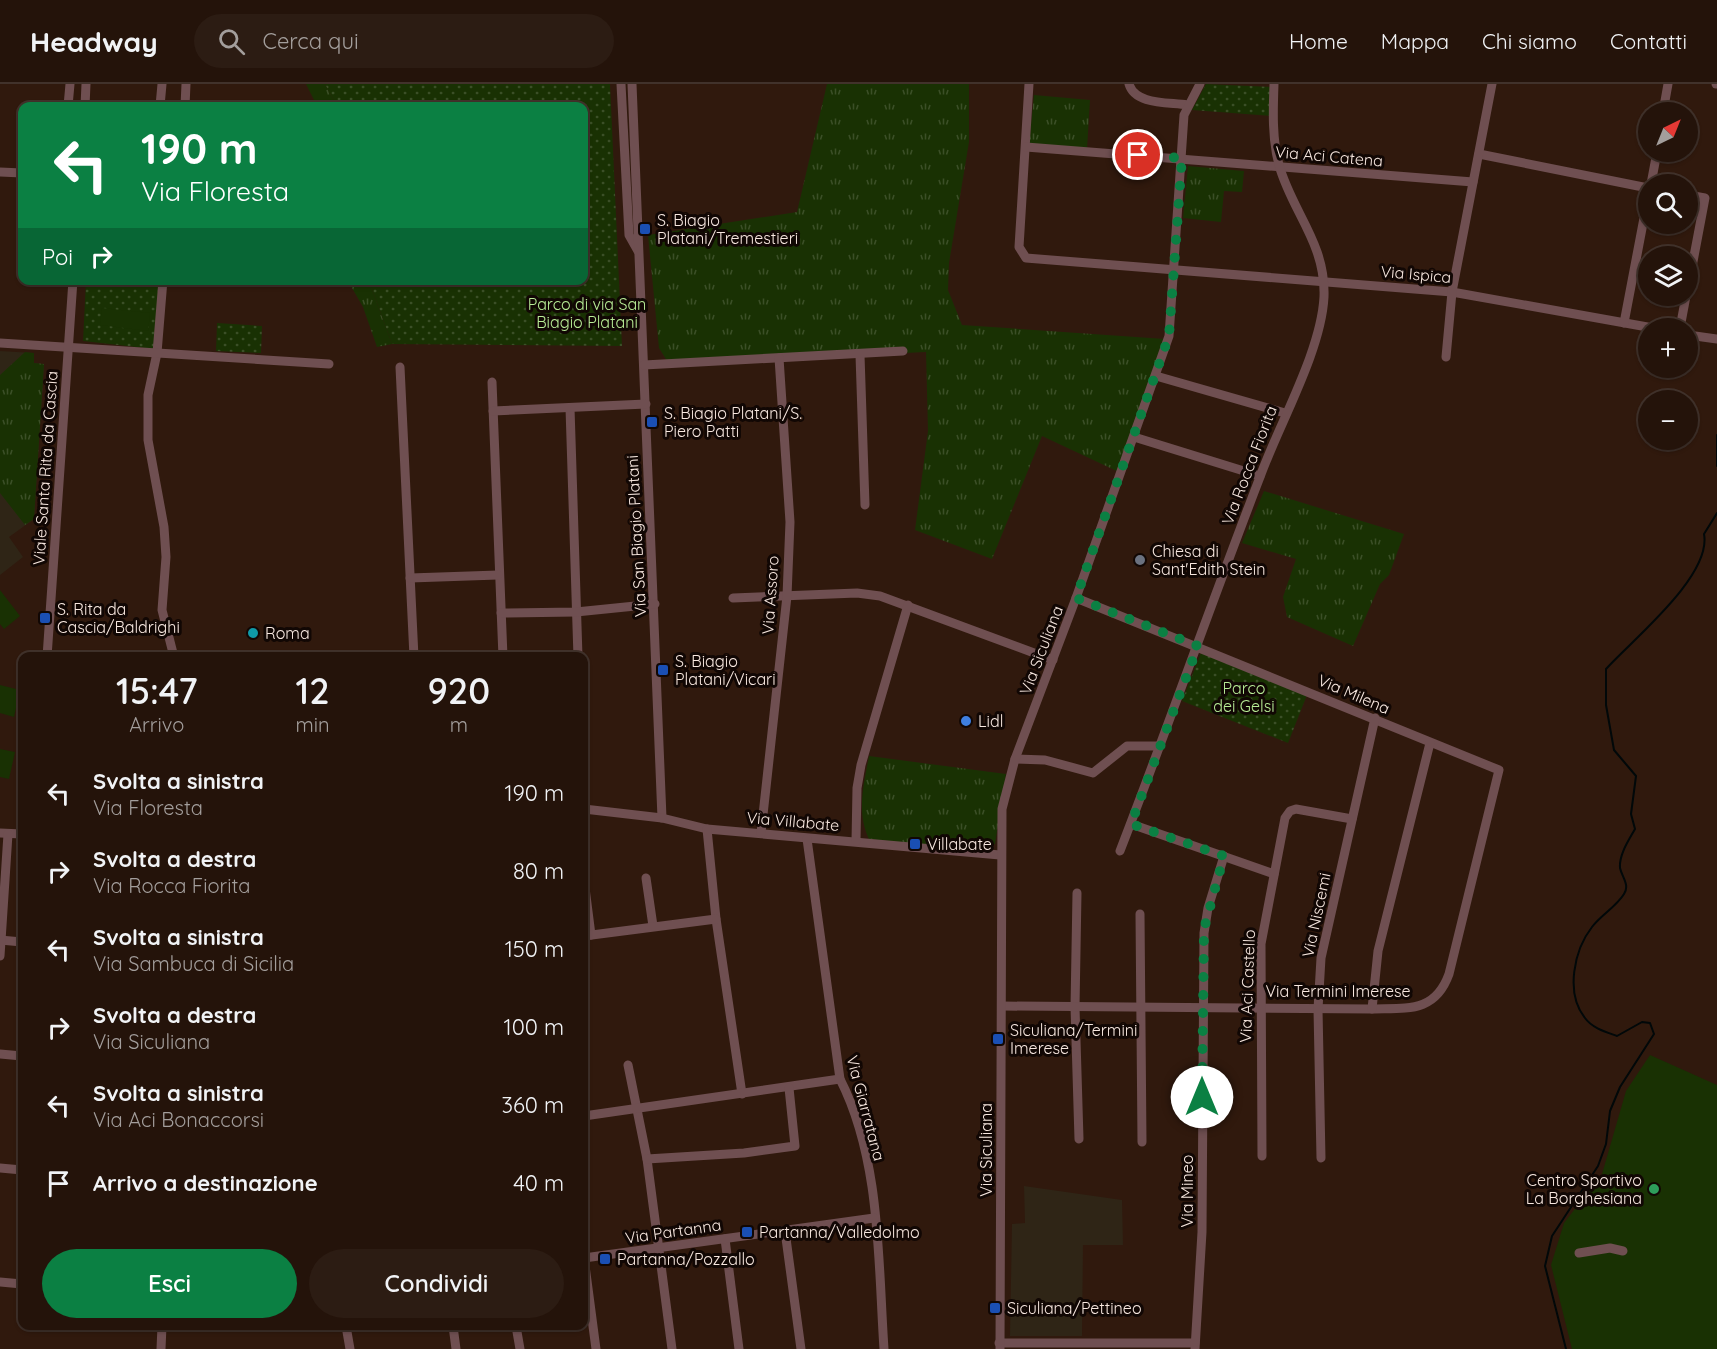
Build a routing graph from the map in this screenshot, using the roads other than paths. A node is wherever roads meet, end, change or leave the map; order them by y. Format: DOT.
graph roads {
  1 [pos="70,84"];
  2 [pos="86,84"];
  3 [pos="162,84"];
  4 [pos="186,84"];
  5 [pos="621,84"];
  6 [pos="632,84"];
  7 [pos="1029,84"];
  8 [pos="1129,84"];
  9 [pos="1200,84"];
  10 [pos="1492,84"];
  11 [pos="1668,84"];
  12 [pos="1271,85"];
  13 [pos="68,102"];
  14 [pos="85,102"];
  15 [pos="160,102"];
  16 [pos="185,102"];
  17 [pos="1665,102"];
  18 [pos="1187,105"];
  19 [pos="1026,147"];
  20 [pos="1479,154"];
  21 [pos="1182,158"];
  22 [pos="1280,167"];
  23 [pos="0,172"];
  24 [pos="18,173"];
  25 [pos="1473,182"];
  26 [pos="1638,184"];
  27 [pos="1698,197"];
  28 [pos="1641,234"];
  29 [pos="1696,246"];
  30 [pos="639,253"];
  31 [pos="1175,269"];
  32 [pos="1323,280"];
  33 [pos="74,285"];
  34 [pos="162,285"];
  35 [pos="1452,292"];
  36 [pos="1624,323"];
  37 [pos="1638,325"];
  38 [pos="1698,336"];
  39 [pos="1717,339"];
  40 [pos="0,343"];
  41 [pos="69,348"];
  42 [pos="903,351"];
  43 [pos="157,353"];
  44 [pos="860,355"];
  45 [pos="1446,357"];
  46 [pos="779,358"];
  47 [pos="329,364"];
  48 [pos="644,365"];
  49 [pos="400,367"];
  50 [pos="1156,376"];
  51 [pos="492,382"];
  52 [pos="646,404"];
  53 [pos="570,408"];
  54 [pos="493,411"];
  55 [pos="1285,413"];
  56 [pos="1134,437"];
  57 [pos="1260,476"];
  58 [pos="865,506"];
  59 [pos="498,575"];
  60 [pos="410,578"];
  61 [pos="787,596"];
  62 [pos="733,598"];
  63 [pos="1076,598"];
  64 [pos="655,604"];
  65 [pos="908,605"];
  66 [pos="576,612"];
  67 [pos="501,613"];
  68 [pos="1198,646"];
  69 [pos="47,652"];
  70 [pos="173,652"];
  71 [pos="414,652"];
  72 [pos="503,652"];
  73 [pos="578,652"];
  74 [pos="1053,660"];
  75 [pos="1375,718"];
  76 [pos="1430,742"];
  77 [pos="1160,747"];
  78 [pos="1015,759"];
  79 [pos="1499,770"];
  80 [pos="588,809"];
  81 [pos="662,818"];
  82 [pos="1352,819"];
  83 [pos="1131,824"];
  84 [pos="707,829"];
  85 [pos="4,833"];
  86 [pos="762,833"];
  87 [pos="807,839"];
  88 [pos="856,841"];
  89 [pos="1120,851"];
  90 [pos="1000,855"];
  91 [pos="1224,856"];
  92 [pos="1274,874"];
  93 [pos="646,878"];
  94 [pos="1077,892"];
  95 [pos="1140,914"];
  96 [pos="716,919"];
  97 [pos="652,926"];
  98 [pos="588,935"];
  99 [pos="0,940"];
  100 [pos="18,942"];
  101 [pos="0,956"];
  102 [pos="1002,1006"];
  103 [pos="1142,1006"];
  104 [pos="1203,1006"];
  105 [pos="1260,1006"];
  106 [pos="1075,1007"];
  107 [pos="1318,1009"];
  108 [pos="1372,1009"];
  109 [pos="0,1054"];
  110 [pos="18,1056"];
  111 [pos="628,1065"];
  112 [pos="840,1079"];
  113 [pos="789,1088"];
  114 [pos="742,1094"];
  115 [pos="637,1108"];
  116 [pos="588,1115"];
  117 [pos="1079,1138"];
  118 [pos="1142,1142"];
  119 [pos="1262,1156"];
  120 [pos="1321,1158"];
  121 [pos="647,1160"];
  122 [pos="0,1168"];
  123 [pos="18,1170"];
  124 [pos="874,1218"];
  125 [pos="785,1231"];
  126 [pos="725,1239"];
  127 [pos="659,1248"];
  128 [pos="1623,1251"];
  129 [pos="1579,1253"];
  130 [pos="588,1257"];
  131 [pos="0,1282"];
  132 [pos="18,1284"];
  133 [pos="588,1288"];
  134 [pos="162,1330"];
  135 [pos="347,1330"];
  136 [pos="454,1330"];
  137 [pos="517,1330"];
  138 [pos="999,1346"];
  139 [pos="1195,1346"];
  140 [pos="161,1349"];
  141 [pos="350,1349"];
  142 [pos="456,1349"];
  143 [pos="520,1349"];
  144 [pos="596,1349"];
  145 [pos="672,1349"];
  146 [pos="739,1349"];
  147 [pos="801,1349"];
  148 [pos="884,1349"];
  1 -- 13 [label="street"];
  2 -- 14 [label="street"];
  3 -- 15 [label="street"];
  4 -- 16 [label="street"];
  5 -- 30 [label="street, Via San Biagio Platani"];
  6 -- 30 [label="street, Via San Biagio Platani"];
  7 -- 19 [label="street"];
  8 -- 18 [label="street"];
  9 -- 18 [label="street, Via Siculiana"];
  10 -- 20 [label="street"];
  11 -- 17 [label="street"];
  12 -- 22 [label="street, Via Rocca Fiorita"];
  18 -- 21 [label="street, Via Siculiana"];
  19 -- 21 [label="street, Via Aci Catena"];
  19 -- 31 [label="street, Via Ispica"];
  20 -- 25 [label="street"];
  20 -- 26 [label="street"];
  21 -- 22 [label="street, Via Aci Catena"];
  21 -- 31 [label="street, Via Siculiana"];
  22 -- 25 [label="street, Via Aci Catena"];
  22 -- 32 [label="street, Via Rocca Fiorita"];
  23 -- 24 [label="street"];
  25 -- 35 [label="street"];
  27 -- 29 [label="street"];
  28 -- 36 [label="street"];
  30 -- 48 [label="street, Via San Biagio Platani"];
  31 -- 32 [label="street, Via Ispica"];
  31 -- 50 [label="street, Via Siculiana"];
  32 -- 35 [label="street, Via Ispica"];
  32 -- 55 [label="street, Via Rocca Fiorita"];
  33 -- 41 [label="street, Viale Santa Rita da Cascia"];
  34 -- 43 [label="street"];
  35 -- 36 [label="street, Via Ispica"];
  35 -- 45 [label="street"];
  36 -- 37 [label="street, Via Ispica"];
  38 -- 39 [label="street"];
  40 -- 41 [label="street"];
  41 -- 43 [label="street"];
  41 -- 69 [label="street, Viale Santa Rita da Cascia"];
  42 -- 44 [label="street"];
  43 -- 47 [label="street"];
  43 -- 70 [label="street"];
  44 -- 46 [label="street"];
  44 -- 58 [label="street"];
  46 -- 48 [label="street"];
  46 -- 61 [label="street, Via Assoro"];
  48 -- 52 [label="street, Via San Biagio Platani"];
  49 -- 60 [label="street"];
  50 -- 55 [label="street"];
  50 -- 56 [label="street, Via Siculiana"];
  51 -- 54 [label="street"];
  52 -- 53 [label="street"];
  52 -- 64 [label="street, Via San Biagio Platani"];
  53 -- 54 [label="street"];
  53 -- 66 [label="street"];
  54 -- 59 [label="street"];
  55 -- 57 [label="street, Via Rocca Fiorita"];
  56 -- 57 [label="street"];
  56 -- 63 [label="street, Via Siculiana"];
  57 -- 68 [label="street, Via Rocca Fiorita"];
  59 -- 60 [label="street"];
  59 -- 67 [label="street"];
  60 -- 71 [label="street"];
  61 -- 62 [label="street"];
  61 -- 65 [label="street"];
  61 -- 86 [label="street, Via Assoro"];
  63 -- 68 [label="street, Via Milena"];
  63 -- 74 [label="street, Via Siculiana"];
  64 -- 66 [label="street"];
  64 -- 81 [label="street, Via San Biagio Platani"];
  65 -- 74 [label="street"];
  65 -- 88 [label="street"];
  66 -- 67 [label="street"];
  66 -- 73 [label="street"];
  67 -- 72 [label="street"];
  68 -- 75 [label="street, Via Milena"];
  68 -- 77 [label="street, Via Rocca Fiorita"];
  74 -- 78 [label="street, Via Siculiana"];
  75 -- 76 [label="street, Via Milena"];
  75 -- 82 [label="street, Via Niscemi"];
  76 -- 79 [label="street, Via Milena"];
  76 -- 108 [label="street"];
  77 -- 78 [label="street"];
  77 -- 83 [label="street, Via Rocca Fiorita"];
  78 -- 90 [label="street, Via Siculiana"];
  79 -- 108 [label="street, Via Termini Imerese"];
  80 -- 81 [label="street, Via Villabate"];
  81 -- 84 [label="street, Via Villabate"];
  82 -- 92 [label="street, Via Aci Castello"];
  82 -- 107 [label="street, Via Niscemi"];
  83 -- 89 [label="street, Via Rocca Fiorita"];
  83 -- 91 [label="street"];
  84 -- 86 [label="street, Via Villabate"];
  84 -- 96 [label="street"];
  85 -- 99 [label="street"];
  86 -- 87 [label="street, Via Villabate"];
  87 -- 88 [label="street, Via Villabate"];
  87 -- 112 [label="street, Via Giarratana"];
  88 -- 90 [label="street, Via Villabate"];
  90 -- 102 [label="street, Via Siculiana"];
  91 -- 92 [label="street"];
  91 -- 104 [label="street, Via Mineo"];
  92 -- 105 [label="street, Via Aci Castello"];
  93 -- 97 [label="street"];
  94 -- 106 [label="street"];
  95 -- 103 [label="street"];
  96 -- 97 [label="street"];
  96 -- 114 [label="street"];
  97 -- 98 [label="street"];
  99 -- 100 [label="street"];
  99 -- 101 [label="street"];
  102 -- 106 [label="street, Via Termini Imerese"];
  102 -- 138 [label="street, Via Siculiana"];
  103 -- 104 [label="street, Via Termini Imerese"];
  103 -- 106 [label="street, Via Termini Imerese"];
  103 -- 118 [label="street"];
  104 -- 105 [label="street, Via Termini Imerese"];
  104 -- 139 [label="street, Via Mineo"];
  105 -- 107 [label="street, Via Termini Imerese"];
  105 -- 119 [label="street, Via Aci Castello"];
  106 -- 117 [label="street"];
  107 -- 108 [label="street, Via Termini Imerese"];
  107 -- 120 [label="street, Via Niscemi"];
  109 -- 110 [label="street"];
  111 -- 115 [label="street"];
  112 -- 113 [label="street"];
  112 -- 124 [label="street, Via Giarratana"];
  113 -- 114 [label="street"];
  113 -- 121 [label="street"];
  114 -- 115 [label="street"];
  115 -- 116 [label="street"];
  115 -- 121 [label="street"];
  121 -- 127 [label="street"];
  122 -- 123 [label="street"];
  124 -- 125 [label="street, Via Partanna"];
  124 -- 148 [label="street, Via Giarratana"];
  125 -- 126 [label="street, Via Partanna"];
  125 -- 147 [label="street"];
  126 -- 127 [label="street, Via Partanna"];
  126 -- 146 [label="street"];
  127 -- 130 [label="street, Via Partanna"];
  127 -- 145 [label="street"];
  128 -- 129 [label="street"];
  131 -- 132 [label="street"];
  133 -- 144 [label="street"];
  134 -- 140 [label="street"];
  135 -- 141 [label="street"];
  136 -- 142 [label="street"];
  137 -- 143 [label="street"];
  138 -- 139 [label="street"];
}
